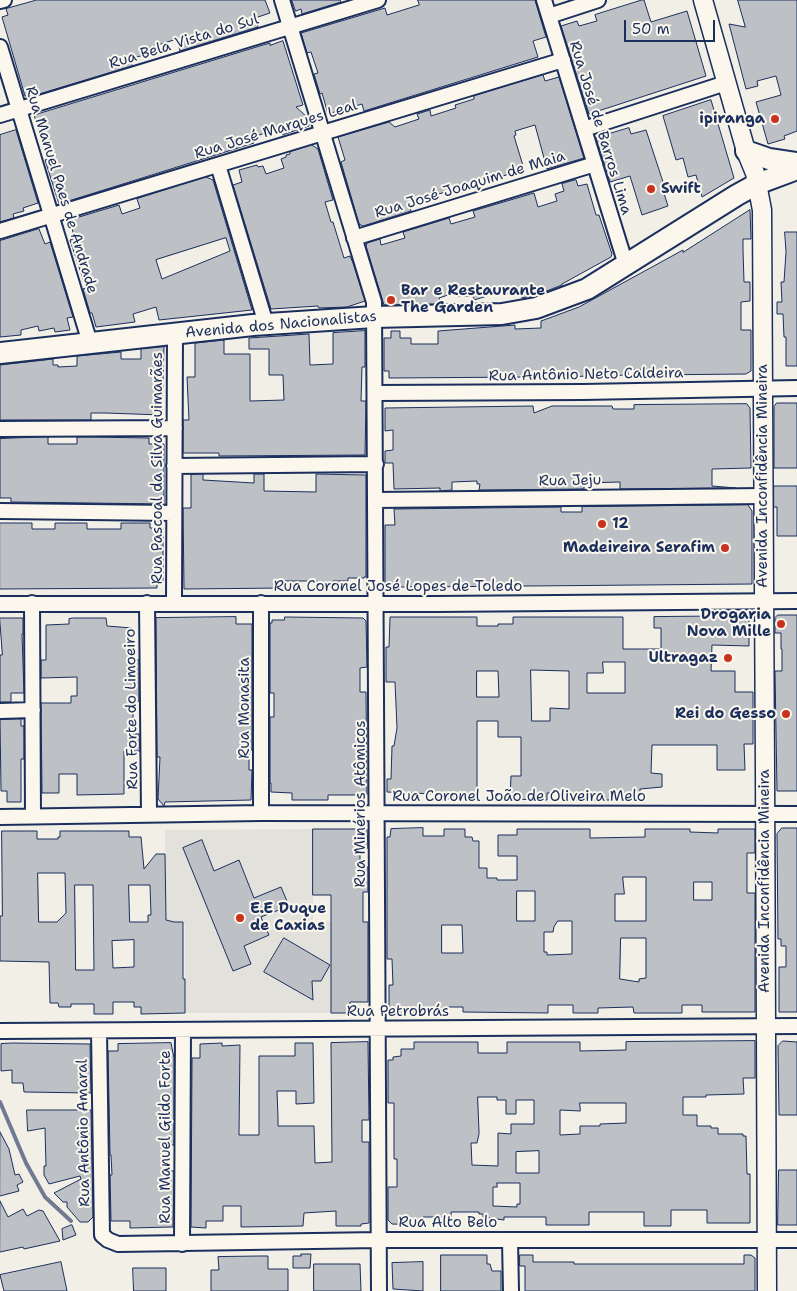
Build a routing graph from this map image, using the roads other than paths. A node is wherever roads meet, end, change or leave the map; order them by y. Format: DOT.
graph roads {
  1 [pos="4,0"];
  2 [pos="282,0"];
  3 [pos="378,0"];
  4 [pos="544,0"];
  5 [pos="598,0"];
  6 [pos="703,0"];
  7 [pos="0,1"];
  8 [pos="549,16"];
  9 [pos="290,27"];
  10 [pos="0,46"];
  11 [pos="562,60"];
  12 [pos="726,83"];
  13 [pos="20,110"];
  14 [pos="0,116"];
  15 [pos="584,129"];
  16 [pos="322,132"];
  17 [pos="746,151"];
  18 [pos="595,164"];
  19 [pos="218,165"];
  20 [pos="794,172"];
  21 [pos="758,184"];
  22 [pos="53,216"];
  23 [pos="0,231"];
  24 [pos="354,238"];
  25 [pos="626,265"];
  26 [pos="374,317"];
  27 [pos="266,324"];
  28 [pos="175,333"];
  29 [pos="90,343"];
  30 [pos="0,353"];
  31 [pos="797,388"];
  32 [pos="763,389"];
  33 [pos="375,393"];
  34 [pos="175,428"];
  35 [pos="0,429"];
  36 [pos="376,464"];
  37 [pos="174,466"];
  38 [pos="764,496"];
  39 [pos="376,500"];
  40 [pos="0,511"];
  41 [pos="174,512"];
  42 [pos="763,601"];
  43 [pos="797,601"];
  44 [pos="32,603"];
  45 [pos="147,603"];
  46 [pos="174,603"];
  47 [pos="261,603"];
  48 [pos="0,604"];
  49 [pos="376,604"];
  50 [pos="0,710"];
  51 [pos="33,710"];
  52 [pos="261,813"];
  53 [pos="377,813"];
  54 [pos="150,814"];
  55 [pos="765,814"];
  56 [pos="797,814"];
  57 [pos="33,816"];
  58 [pos="0,817"];
  59 [pos="766,1026"];
  60 [pos="797,1026"];
  61 [pos="378,1028"];
  62 [pos="183,1030"];
  63 [pos="0,1031"];
  64 [pos="99,1031"];
  65 [pos="102,1235"];
  66 [pos="379,1240"];
  67 [pos="510,1240"];
  68 [pos="766,1240"];
  69 [pos="797,1240"];
  70 [pos="182,1244"];
  71 [pos="380,1291"];
  72 [pos="510,1291"];
  73 [pos="766,1291"];
  1 -- 7 [label="street"];
  2 -- 9 [label="street, Rua Minérios Atômicos"];
  3 -- 9 [label="street, Rua Bela Vista do Sul"];
  4 -- 8 [label="street, Rua José de Barros Lima"];
  5 -- 8 [label="street"];
  6 -- 12 [label="street, Avenida Inconfidência Mineira"];
  8 -- 11 [label="street, Rua José de Barros Lima"];
  9 -- 13 [label="street, Rua Bela Vista do Sul"];
  9 -- 16 [label="street, Rua Minérios Atômicos"];
  10 -- 13 [label="street, Rua Manuel Paes de Andrade"];
  11 -- 15 [label="street, Rua José de Barros Lima"];
  11 -- 16 [label="street, Rua José Marques Leal"];
  12 -- 15 [label="street"];
  12 -- 17 [label="street, Avenida Inconfidência Mineira"];
  13 -- 14 [label="street, Rua Bela Vista do Sul"];
  13 -- 22 [label="street, Rua Manuel Paes de Andrade"];
  15 -- 18 [label="street, Rua José de Barros Lima"];
  16 -- 19 [label="street, Rua José Marques Leal"];
  16 -- 24 [label="street, Rua Minérios Atômicos"];
  17 -- 20 [label="main road"];
  17 -- 21 [label="street, Avenida Inconfidência Mineira"];
  18 -- 24 [label="street, Rua José Joaquim de Maia"];
  18 -- 25 [label="street, Rua José de Barros Lima"];
  19 -- 22 [label="street, Rua José Marques Leal"];
  19 -- 27 [label="street"];
  20 -- 21 [label="main road, Avenida dos Nacionalistas"];
  21 -- 25 [label="main road, Avenida dos Nacionalistas"];
  21 -- 32 [label="street, Avenida Inconfidência Mineira"];
  22 -- 23 [label="street, Rua José Marques Leal"];
  22 -- 29 [label="street, Rua Manuel Paes de Andrade"];
  24 -- 26 [label="street, Rua Minérios Atômicos"];
  25 -- 26 [label="main road, Avenida dos Nacionalistas"];
  26 -- 27 [label="main road, Avenida dos Nacionalistas"];
  26 -- 33 [label="street, Rua Minérios Atômicos"];
  27 -- 28 [label="main road, Avenida dos Nacionalistas"];
  28 -- 29 [label="main road, Avenida dos Nacionalistas"];
  28 -- 34 [label="street, Rua Pascoal da Silva Guimarães"];
  29 -- 30 [label="main road, Avenida dos Nacionalistas"];
  31 -- 32 [label="street, Rua Antônio Neto Caldeira"];
  32 -- 33 [label="street, Rua Antônio Neto Caldeira"];
  32 -- 38 [label="street, Avenida Inconfidência Mineira"];
  33 -- 36 [label="street, Rua Minérios Atômicos"];
  34 -- 35 [label="street"];
  34 -- 37 [label="street, Rua Pascoal da Silva Guimarães"];
  36 -- 37 [label="street"];
  36 -- 39 [label="street, Rua Minérios Atômicos"];
  37 -- 41 [label="street, Rua Pascoal da Silva Guimarães"];
  38 -- 39 [label="street, Rua Jeju"];
  38 -- 42 [label="street, Avenida Inconfidência Mineira"];
  39 -- 49 [label="street, Rua Minérios Atômicos"];
  40 -- 41 [label="street"];
  41 -- 46 [label="street, Rua Pascoal da Silva Guimarães"];
  42 -- 43 [label="street, Rua Coronel José Lopes de Toledo"];
  42 -- 49 [label="street, Rua Coronel José Lopes de Toledo"];
  42 -- 55 [label="street, Avenida Inconfidência Mineira"];
  44 -- 45 [label="street, Rua Coronel José Lopes de Toledo"];
  44 -- 48 [label="street, Rua Coronel José Lopes de Toledo"];
  44 -- 51 [label="street"];
  45 -- 46 [label="street, Rua Coronel José Lopes de Toledo"];
  45 -- 54 [label="street, Rua Forte do Limoeiro"];
  46 -- 47 [label="street, Rua Coronel José Lopes de Toledo"];
  47 -- 49 [label="street, Rua Coronel José Lopes de Toledo"];
  47 -- 52 [label="street, Rua Monasita"];
  49 -- 53 [label="street, Rua Minérios Atômicos"];
  50 -- 51 [label="street"];
  51 -- 57 [label="street"];
  52 -- 53 [label="street, Rua Coronel João de Oliveira Melo"];
  52 -- 54 [label="street, Rua Coronel João de Oliveira Melo"];
  53 -- 55 [label="street, Rua Coronel João de Oliveira Melo"];
  53 -- 61 [label="street, Rua Minérios Atômicos"];
  54 -- 57 [label="street, Rua Coronel João de Oliveira Melo"];
  55 -- 56 [label="street, Rua Coronel João de Oliveira Melo"];
  55 -- 59 [label="street, Avenida Inconfidência Mineira"];
  57 -- 58 [label="street, Rua Coronel João de Oliveira Melo"];
  59 -- 60 [label="street, Rua Petrobrás"];
  59 -- 61 [label="street, Rua Petrobrás"];
  59 -- 68 [label="street, Avenida Inconfidência Mineira"];
  61 -- 62 [label="street, Rua Petrobrás"];
  61 -- 66 [label="street, Rua Minérios Atômicos"];
  62 -- 64 [label="street, Rua Petrobrás"];
  62 -- 70 [label="street, Rua Manuel Gildo Forte"];
  63 -- 64 [label="street, Rua Petrobrás"];
  64 -- 65 [label="street, Rua Antônio Amaral"];
  65 -- 70 [label="street, Rua Alto Belo"];
  66 -- 67 [label="street, Rua Alto Belo"];
  66 -- 70 [label="street, Rua Alto Belo"];
  66 -- 71 [label="street, Rua Minérios Atômicos"];
  67 -- 68 [label="street, Rua Alto Belo"];
  67 -- 72 [label="street"];
  68 -- 69 [label="street, Rua Alto Belo"];
  68 -- 73 [label="street, Avenida Inconfidência Mineira"];
}
